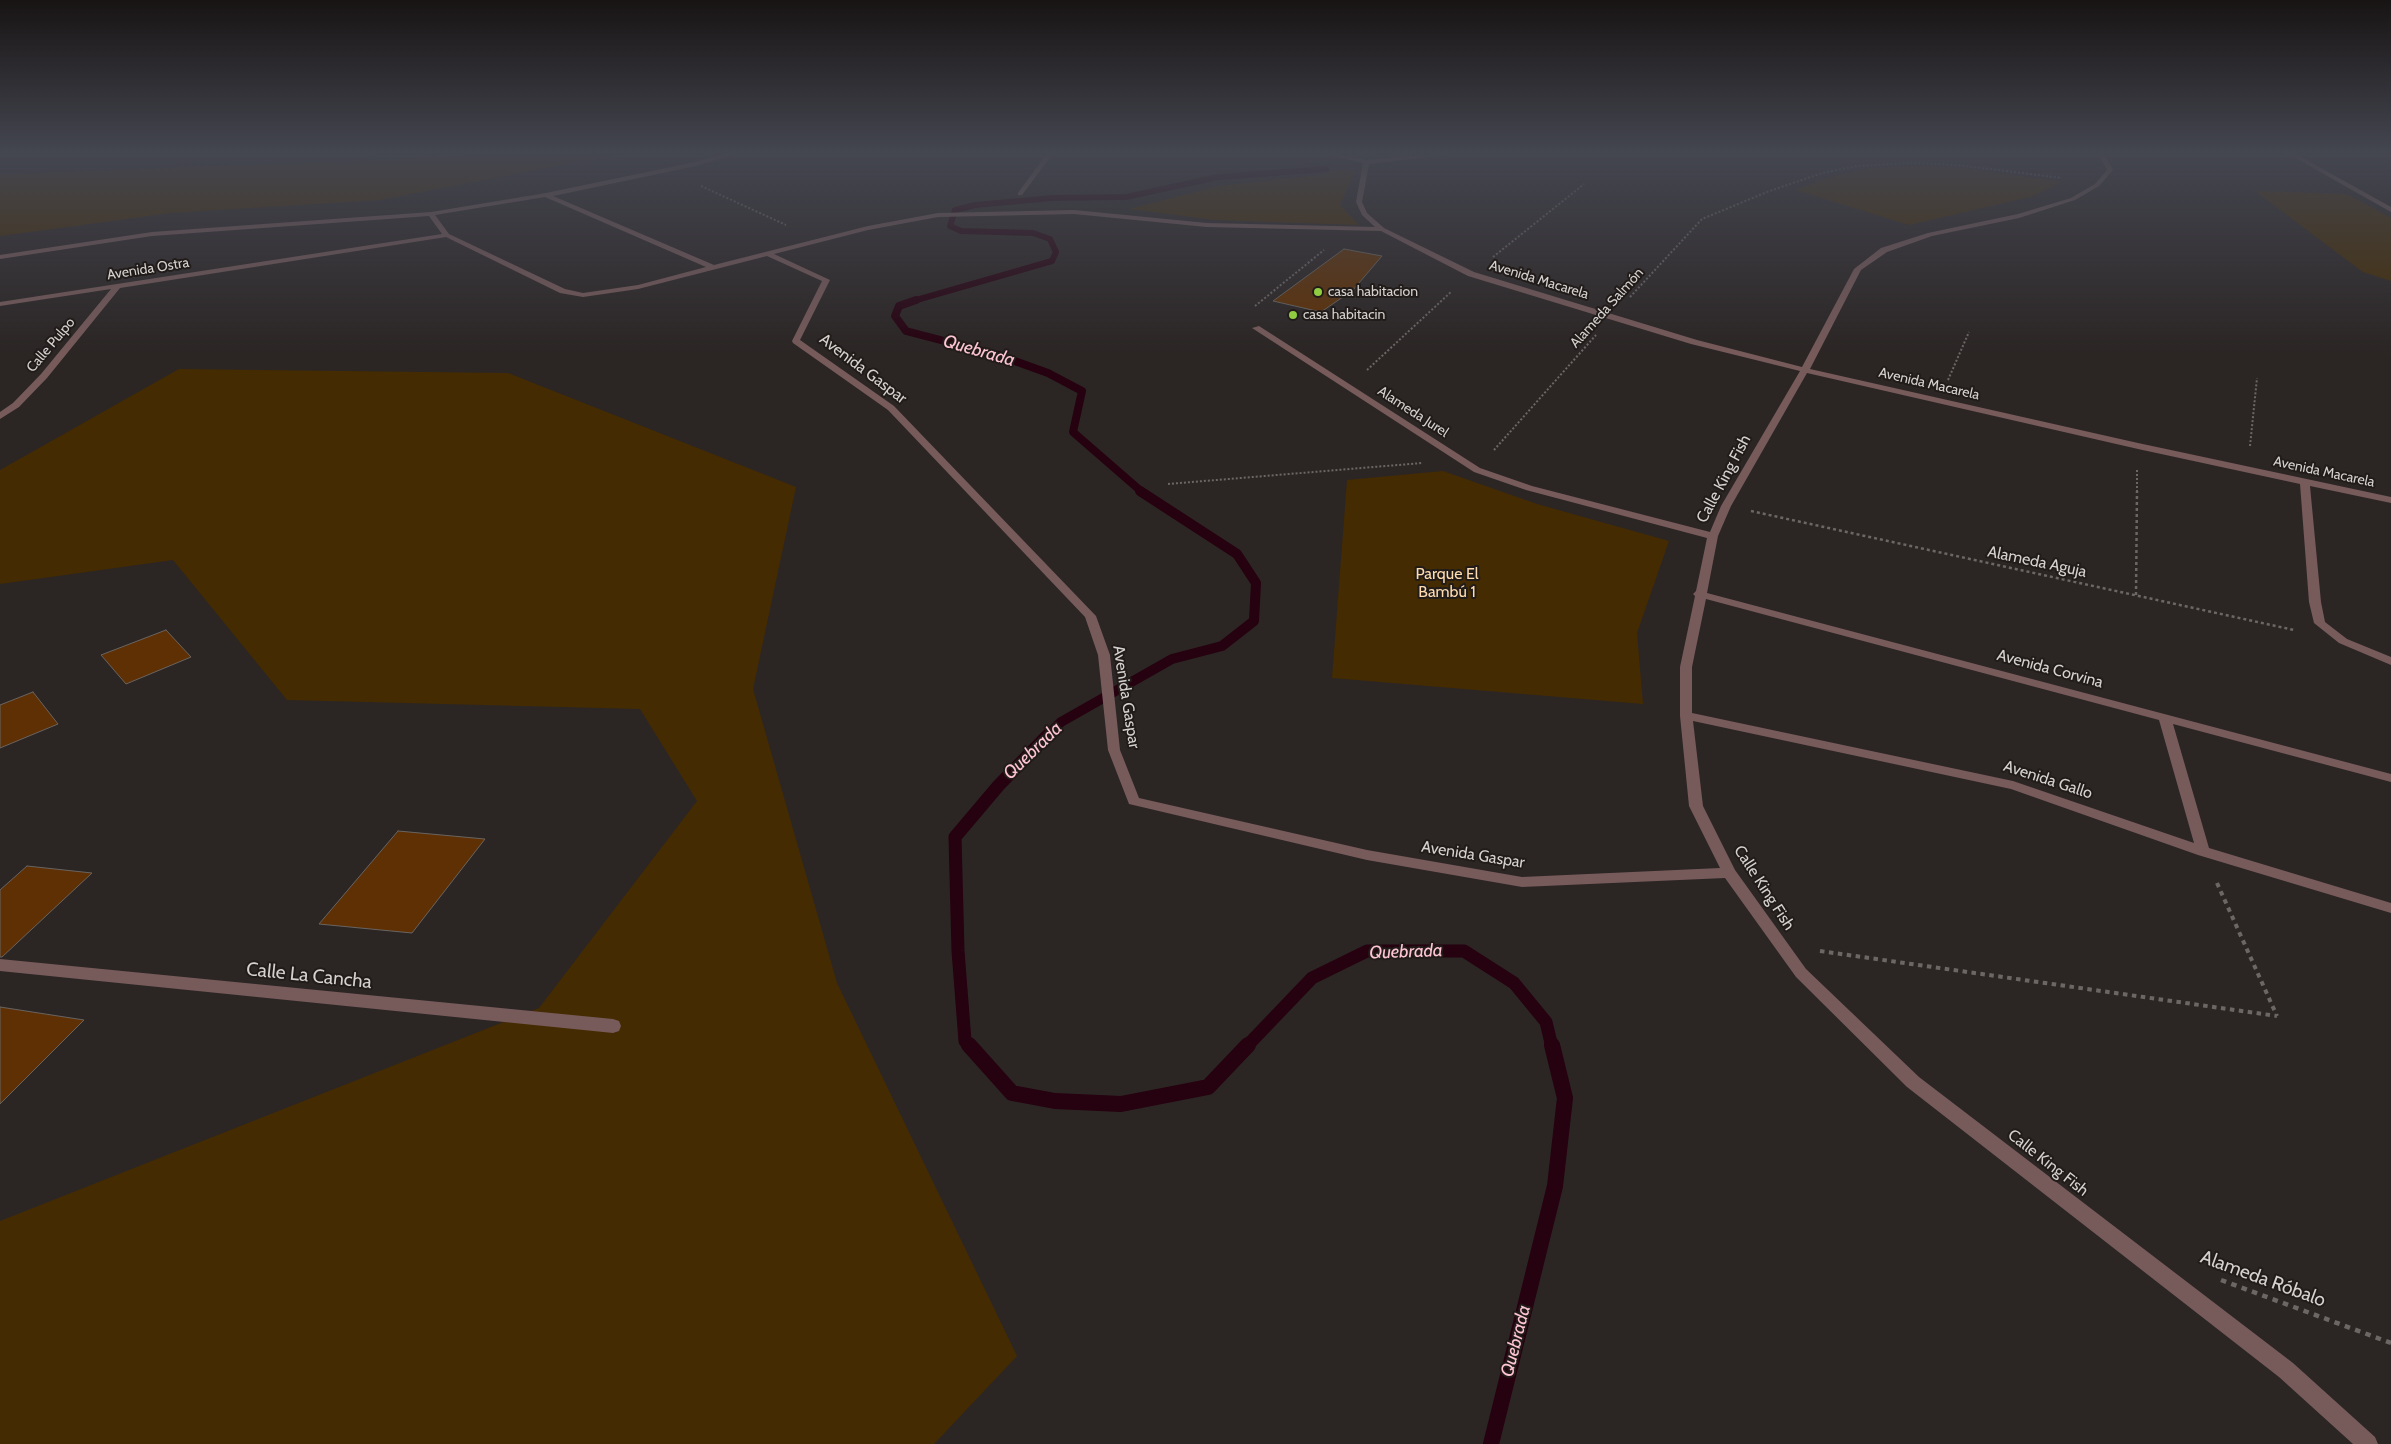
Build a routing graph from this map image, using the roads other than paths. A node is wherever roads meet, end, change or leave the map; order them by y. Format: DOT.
graph roads {
  1 [pos="356,219"];
  2 [pos="435,219"];
  3 [pos="602,219"];
  4 [pos="911,219"];
  5 [pos="1150,219"];
  6 [pos="1370,219"];
  7 [pos="2002,219"];
  8 [pos="1382,229"];
  9 [pos="447,235"];
  10 [pos="770,255"];
  11 [pos="0,257"];
  12 [pos="714,268"];
  13 [pos="117,287"];
  14 [pos="0,304"];
  15 [pos="1256,328"];
  16 [pos="1805,370"];
  17 [pos="0,416"];
  18 [pos="2305,483"];
  19 [pos="2391,500"];
  20 [pos="1713,536"];
  21 [pos="1699,594"];
  22 [pos="2391,661"];
  23 [pos="1686,716"];
  24 [pos="2164,716"];
  25 [pos="2391,778"];
  26 [pos="2203,851"];
  27 [pos="1729,873"];
  28 [pos="2391,908"];
  29 [pos="0,965"];
  30 [pos="613,1026"];
  31 [pos="2368,1444"];
  1 -- 11 [label="street"];
  2 -- 9 [label="street, Avenida Macarela"];
  3 -- 12 [label="street"];
  4 -- 10 [label="street, Avenida Macarela"];
  5 -- 8 [label="street, Avenida Macarela"];
  6 -- 8 [label="street"];
  7 -- 16 [label="street, Calle King Fish"];
  8 -- 16 [label="street, Avenida Macarela"];
  9 -- 12 [label="street, Avenida Macarela"];
  9 -- 13 [label="street, Avenida Ostra"];
  10 -- 12 [label="street, Avenida Macarela"];
  10 -- 27 [label="street, Avenida Gaspar"];
  13 -- 14 [label="street, Avenida Ostra"];
  13 -- 17 [label="street, Calle Pulpo"];
  15 -- 20 [label="street, Alameda Jurel"];
  16 -- 18 [label="street, Avenida Macarela"];
  16 -- 20 [label="street, Calle King Fish"];
  18 -- 19 [label="street, Avenida Macarela"];
  18 -- 22 [label="street"];
  20 -- 21 [label="street, Calle King Fish"];
  21 -- 23 [label="street, Calle King Fish"];
  21 -- 24 [label="street, Avenida Corvina"];
  23 -- 26 [label="street, Avenida Gallo"];
  23 -- 27 [label="street, Calle King Fish"];
  24 -- 25 [label="street, Avenida Corvina"];
  24 -- 26 [label="street"];
  26 -- 28 [label="street, Avenida Gallo"];
  27 -- 31 [label="street, Calle King Fish"];
  29 -- 30 [label="street, Calle La Cancha"];
}
